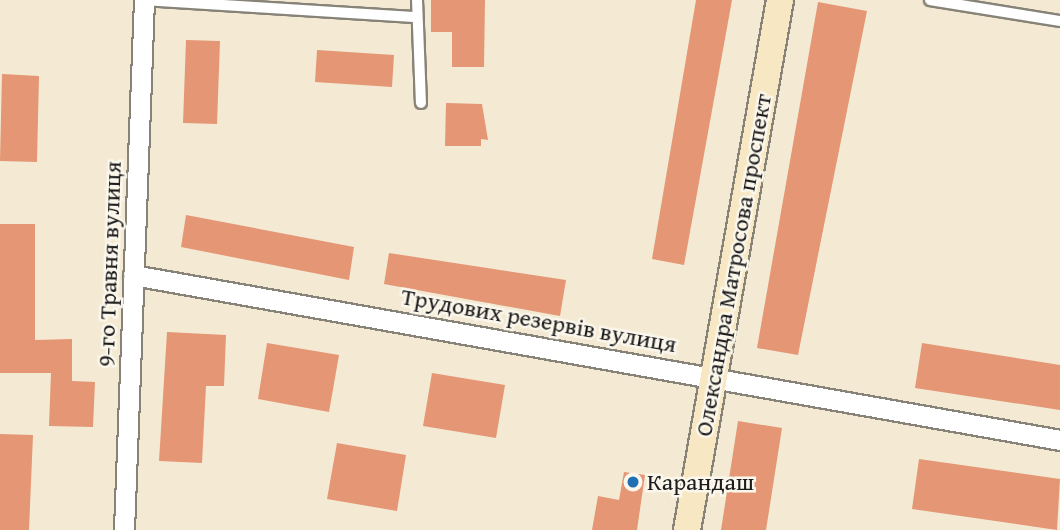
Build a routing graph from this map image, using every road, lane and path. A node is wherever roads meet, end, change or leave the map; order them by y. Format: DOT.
graph roads {
  1 [pos="144,0"];
  2 [pos="417,0"];
  3 [pos="780,0"];
  4 [pos="930,0"];
  5 [pos="416,17"];
  6 [pos="1060,21"];
  7 [pos="421,103"];
  8 [pos="133,275"];
  9 [pos="714,375"];
  10 [pos="1060,440"];
  11 [pos="124,530"];
  12 [pos="687,530"];
  1 -- 5 [label="lane"];
  1 -- 8 [label="street, 9-го Травня вулиця"];
  2 -- 5 [label="lane"];
  3 -- 9 [label="main road, Олександра Матросова проспект"];
  4 -- 6 [label="lane"];
  5 -- 7 [label="lane"];
  8 -- 9 [label="street, Трудових резервів вулиця"];
  8 -- 11 [label="street, 9-го Травня вулиця"];
  9 -- 10 [label="street, Трудових резервів вулиця"];
  9 -- 12 [label="main road, Олександра Матросова проспект"];
}
